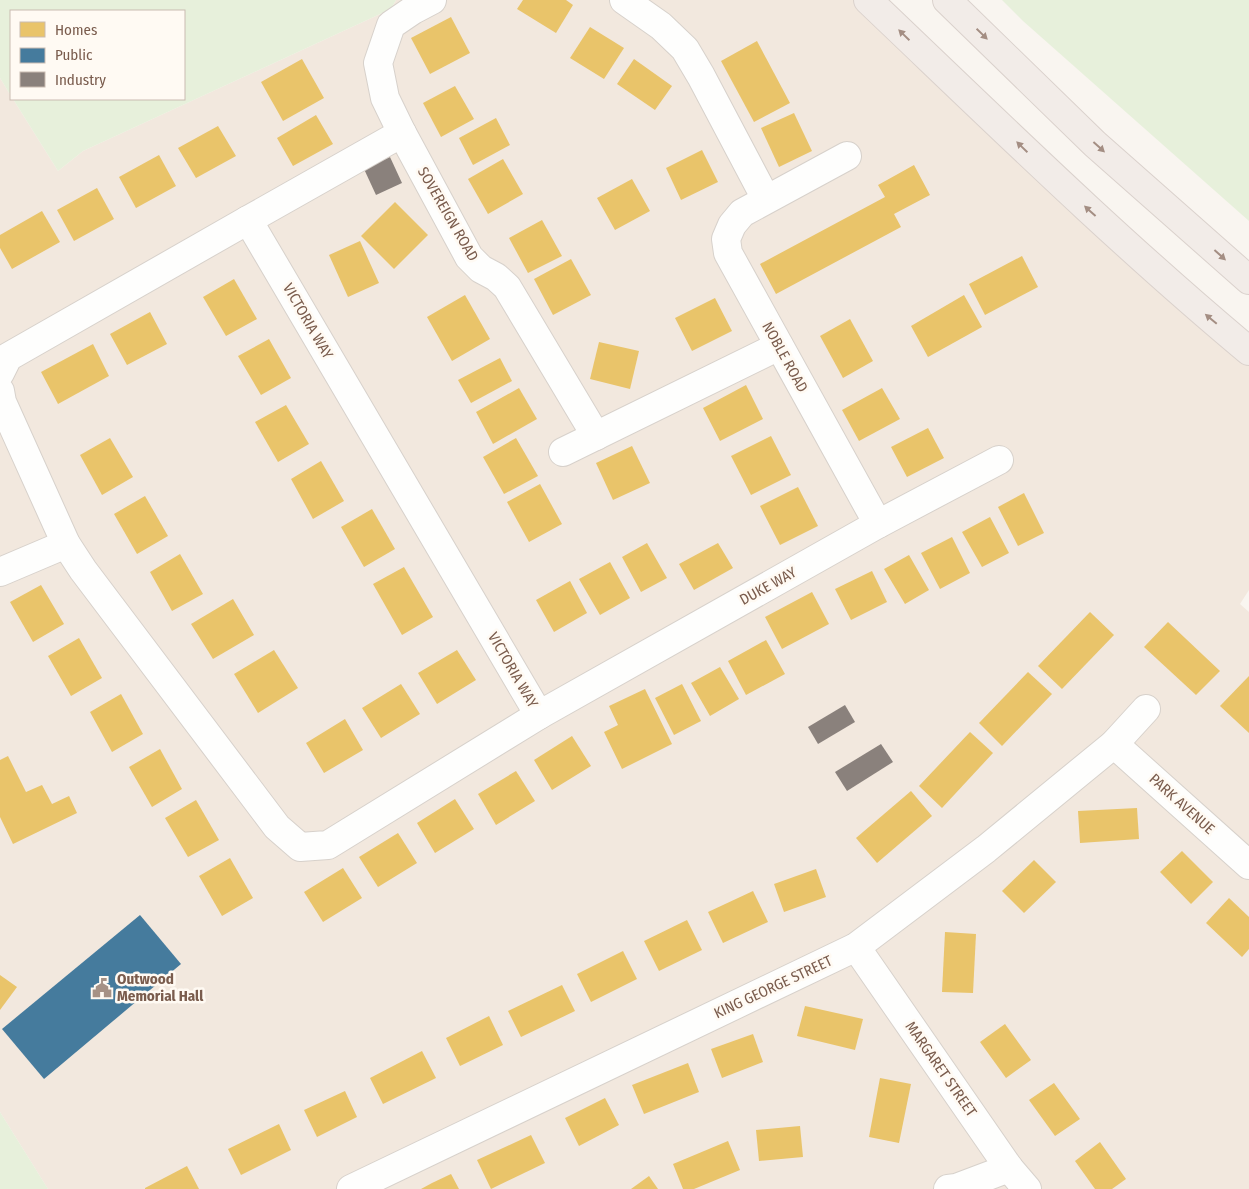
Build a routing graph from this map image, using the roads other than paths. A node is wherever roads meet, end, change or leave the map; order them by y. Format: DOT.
graph roads {
  1 [pos="432,0"];
  2 [pos="624,0"];
  3 [pos="868,0"];
  4 [pos="947,0"];
  5 [pos="402,133"];
  6 [pos="847,156"];
  7 [pos="766,199"];
  8 [pos="248,220"];
  9 [pos="1249,280"];
  10 [pos="779,346"];
  11 [pos="1249,351"];
  12 [pos="0,373"];
  13 [pos="0,391"];
  14 [pos="596,436"];
  15 [pos="563,452"];
  16 [pos="999,460"];
  17 [pos="878,524"];
  18 [pos="66,544"];
  19 [pos="0,572"];
  20 [pos="1146,710"];
  21 [pos="539,715"];
  22 [pos="1114,744"];
  23 [pos="1249,865"];
  24 [pos="856,947"];
  25 [pos="1009,1168"];
  26 [pos="351,1189"];
  27 [pos="948,1189"];
  28 [pos="1027,1189"];
  1 -- 5 [label="street"];
  2 -- 7 [label="street"];
  11 -- 3 [label="highway, one-way"];
  4 -- 9 [label="highway, one-way"];
  5 -- 8 [label="street"];
  5 -- 14 [label="street, SOVEREIGN ROAD"];
  6 -- 7 [label="street, NOBLE ROAD"];
  7 -- 10 [label="street, NOBLE ROAD"];
  8 -- 12 [label="street"];
  8 -- 21 [label="street, VICTORIA WAY"];
  10 -- 14 [label="street"];
  10 -- 17 [label="street, NOBLE ROAD"];
  13 -- 18 [label="street, VICTORIA WAY"];
  14 -- 15 [label="street"];
  16 -- 17 [label="street, DUKE WAY"];
  17 -- 21 [label="street, DUKE WAY"];
  18 -- 19 [label="street"];
  18 -- 21 [label="street, VICTORIA WAY"];
  20 -- 22 [label="street, KING GEORGE STREET"];
  22 -- 23 [label="street, PARK AVENUE"];
  22 -- 24 [label="street, KING GEORGE STREET"];
  24 -- 25 [label="street, MARGARET STREET"];
  24 -- 26 [label="street, KING GEORGE STREET"];
  25 -- 27 [label="street"];
  25 -- 28 [label="street, MARGARET STREET"];
}
